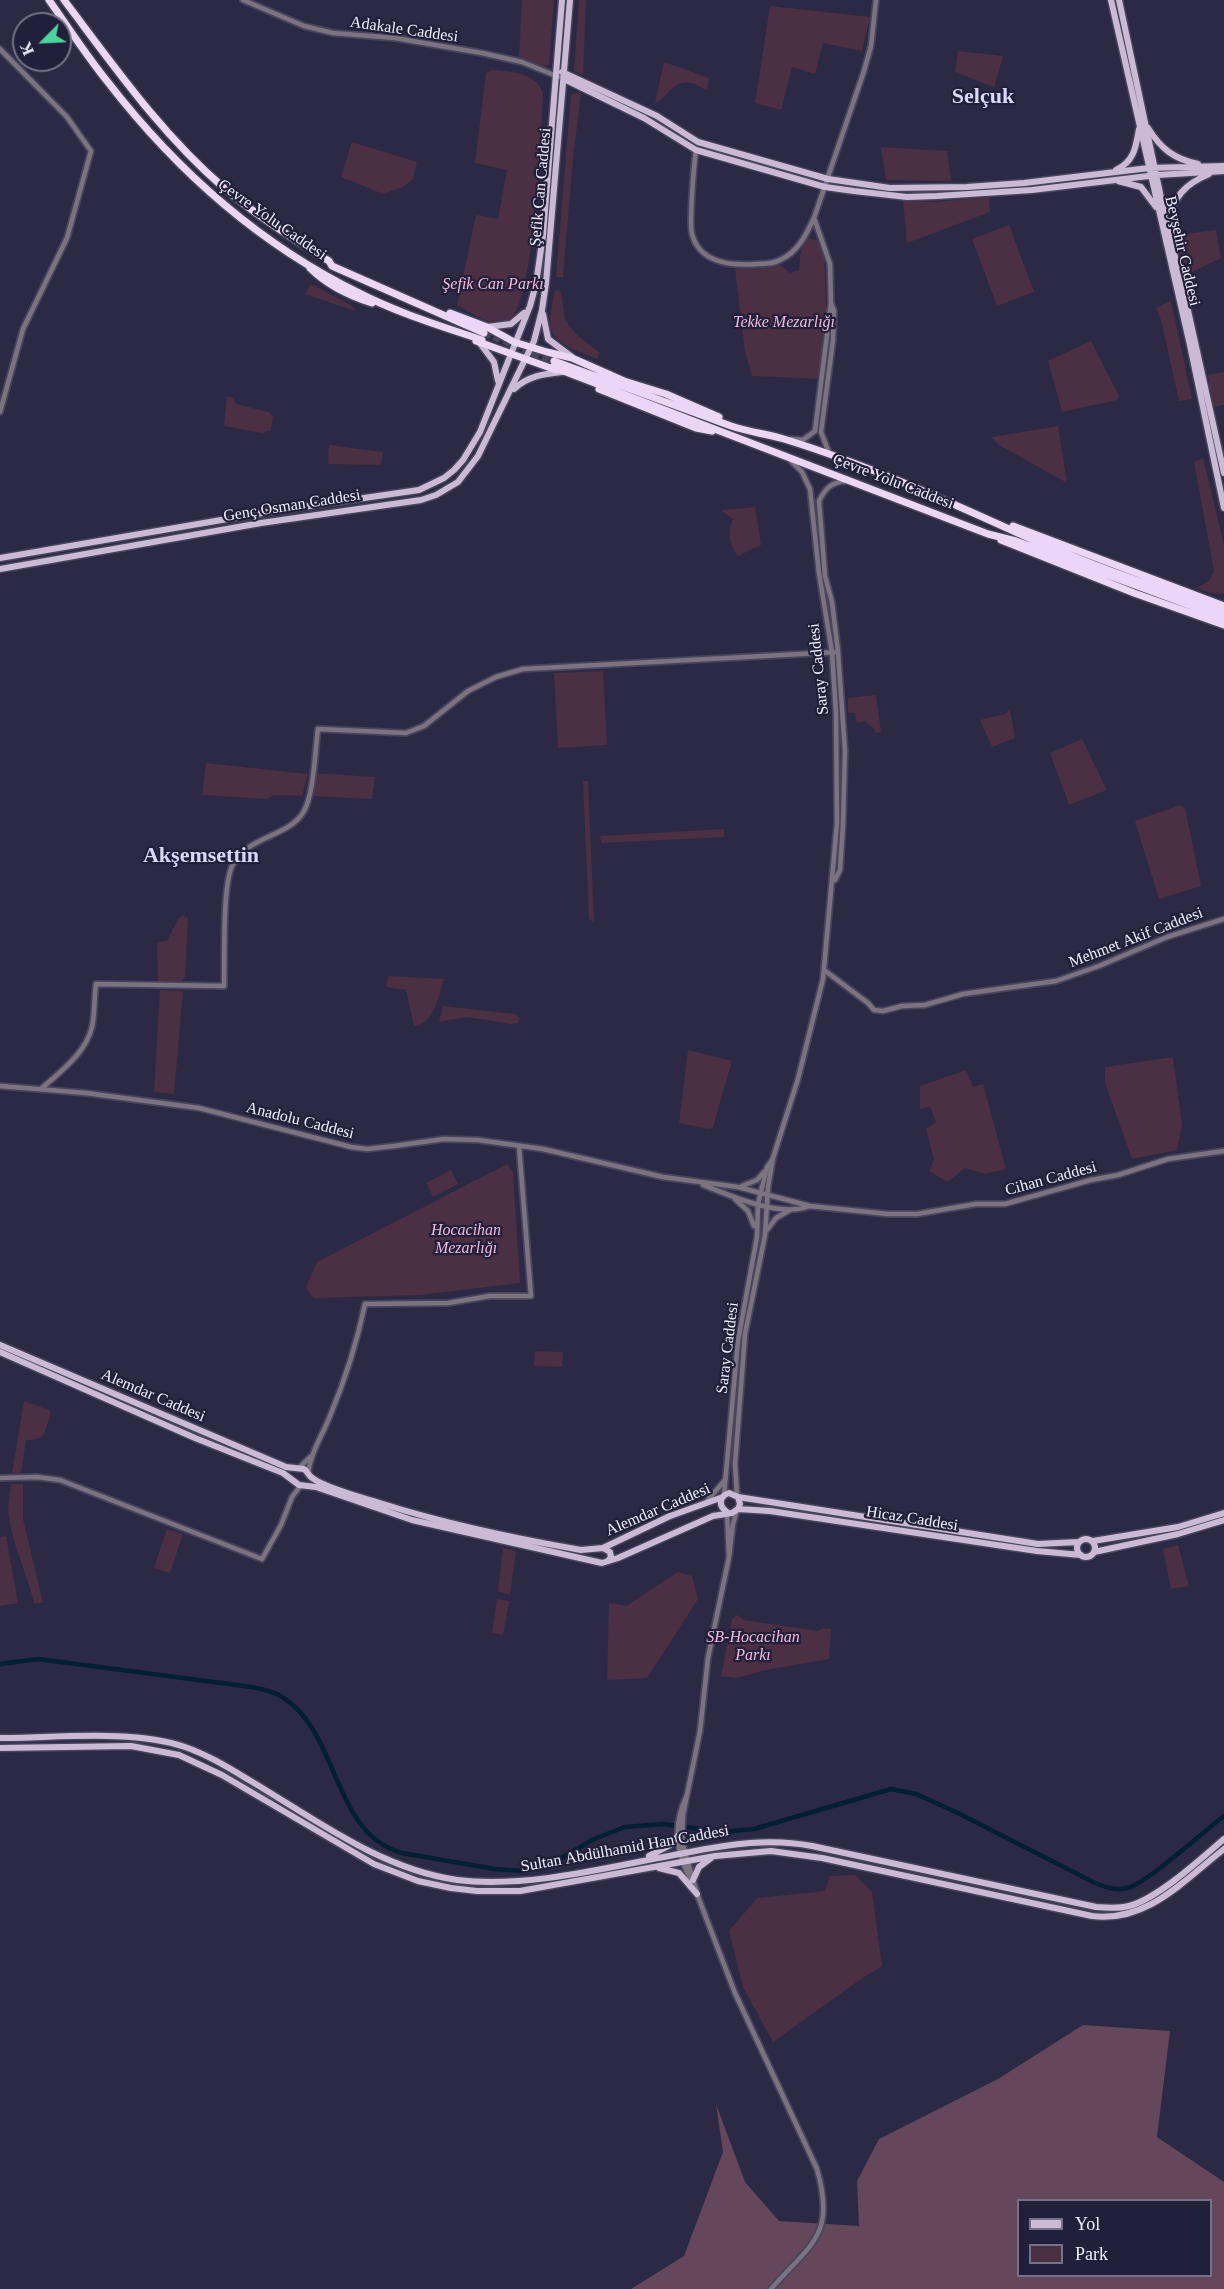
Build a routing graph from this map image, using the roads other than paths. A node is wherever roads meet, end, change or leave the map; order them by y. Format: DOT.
graph roads {
  1 [pos="49,0"];
  2 [pos="64,0"];
  3 [pos="243,0"];
  4 [pos="562,0"];
  5 [pos="570,0"];
  6 [pos="876,0"];
  7 [pos="1111,0"];
  8 [pos="1119,0"];
  9 [pos="0,49"];
  10 [pos="555,73"];
  11 [pos="564,76"];
  12 [pos="1143,124"];
  13 [pos="696,150"];
  14 [pos="1208,166"];
  15 [pos="1224,166"];
  16 [pos="1152,168"];
  17 [pos="1224,171"];
  18 [pos="1110,172"];
  19 [pos="1215,172"];
  20 [pos="1154,176"];
  21 [pos="828,179"];
  22 [pos="1114,180"];
  23 [pos="825,187"];
  24 [pos="1158,210"];
  25 [pos="814,218"];
  26 [pos="1167,226"];
  27 [pos="831,303"];
  28 [pos="530,306"];
  29 [pos="543,308"];
  30 [pos="483,335"];
  31 [pos="514,342"];
  32 [pos="532,348"];
  33 [pos="509,354"];
  34 [pos="572,358"];
  35 [pos="526,361"];
  36 [pos="505,365"];
  37 [pos="521,371"];
  38 [pos="562,372"];
  39 [pos="497,388"];
  40 [pos="509,393"];
  41 [pos="0,412"];
  42 [pos="757,434"];
  43 [pos="732,435"];
  44 [pos="782,438"];
  45 [pos="789,458"];
  46 [pos="842,460"];
  47 [pos="1224,473"];
  48 [pos="854,481"];
  49 [pos="1224,508"];
  50 [pos="993,520"];
  51 [pos="988,534"];
  52 [pos="0,558"];
  53 [pos="0,569"];
  54 [pos="1224,604"];
  55 [pos="1224,612"];
  56 [pos="1224,618"];
  57 [pos="1224,627"];
  58 [pos="835,652"];
  59 [pos="1224,919"];
  60 [pos="824,970"];
  61 [pos="0,1086"];
  62 [pos="41,1089"];
  63 [pos="519,1146"];
  64 [pos="1224,1151"];
  65 [pos="773,1158"];
  66 [pos="767,1167"];
  67 [pos="700,1184"];
  68 [pos="738,1187"];
  69 [pos="759,1192"];
  70 [pos="768,1195"];
  71 [pos="732,1197"];
  72 [pos="758,1204"];
  73 [pos="767,1206"];
  74 [pos="810,1206"];
  75 [pos="793,1209"];
  76 [pos="765,1235"];
  77 [pos="757,1237"];
  78 [pos="0,1344"];
  79 [pos="0,1352"];
  80 [pos="310,1457"];
  81 [pos="298,1469"];
  82 [pos="309,1474"];
  83 [pos="0,1478"];
  84 [pos="727,1478"];
  85 [pos="294,1480"];
  86 [pos="303,1485"];
  87 [pos="724,1496"];
  88 [pos="738,1496"];
  89 [pos="292,1497"];
  90 [pos="705,1502"];
  91 [pos="738,1510"];
  92 [pos="727,1512"];
  93 [pos="1224,1513"];
  94 [pos="1224,1520"];
  95 [pos="1093,1541"];
  96 [pos="1079,1542"];
  97 [pos="602,1548"];
  98 [pos="1094,1552"];
  99 [pos="1081,1555"];
  100 [pos="729,1557"];
  101 [pos="599,1561"];
  102 [pos="608,1561"];
  103 [pos="0,1738"];
  104 [pos="0,1748"];
  105 [pos="679,1834"];
  106 [pos="1224,1839"];
  107 [pos="1224,1849"];
  108 [pos="682,1853"];
  109 [pos="715,1856"];
  110 [pos="637,1861"];
  111 [pos="685,1861"];
  112 [pos="653,1867"];
  113 [pos="693,1880"];
  114 [pos="697,1894"];
  115 [pos="771,2289"];
  1 -- 30 [label="highway, Çevre Yolu Caddesi"];
  2 -- 30 [label="highway, Çevre Yolu Caddesi"];
  3 -- 10 [label="street, Adakale Caddesi"];
  4 -- 10 [label="main road, Şefik Can Caddesi"];
  5 -- 11 [label="main road, Şefik Can Caddesi"];
  6 -- 21 [label="street"];
  7 -- 12 [label="main road, Beyşehir Caddesi"];
  8 -- 12 [label="main road, Beyşehir Caddesi"];
  9 -- 41 [label="street"];
  10 -- 11 [label="main road"];
  10 -- 28 [label="main road, Şefik Can Caddesi"];
  11 -- 13 [label="main road"];
  11 -- 21 [label="main road"];
  11 -- 29 [label="main road, Şefik Can Caddesi"];
  12 -- 14 [label="main road"];
  12 -- 16 [label="main road, Beyşehir Caddesi"];
  12 -- 18 [label="main road"];
  13 -- 23 [label="main road"];
  13 -- 25 [label="street"];
  14 -- 15 [label="main road"];
  14 -- 16 [label="main road"];
  16 -- 18 [label="main road"];
  16 -- 20 [label="main road, Beyşehir Caddesi"];
  17 -- 19 [label="main road"];
  18 -- 21 [label="main road"];
  19 -- 20 [label="main road"];
  19 -- 26 [label="main road"];
  20 -- 22 [label="main road"];
  20 -- 24 [label="main road, Beyşehir Caddesi"];
  20 -- 26 [label="main road, Beyşehir Caddesi"];
  21 -- 23 [label="street"];
  22 -- 23 [label="main road"];
  22 -- 24 [label="main road"];
  23 -- 25 [label="street"];
  24 -- 49 [label="main road, Beyşehir Caddesi"];
  25 -- 27 [label="street"];
  26 -- 47 [label="main road, Beyşehir Caddesi"];
  27 -- 44 [label="street"];
  27 -- 46 [label="street"];
  28 -- 30 [label="main road"];
  28 -- 31 [label="main road, Şefik Can Caddesi"];
  29 -- 32 [label="main road, Şefik Can Caddesi"];
  29 -- 34 [label="main road"];
  30 -- 31 [label="highway"];
  30 -- 33 [label="highway"];
  30 -- 39 [label="main road"];
  31 -- 32 [label="highway"];
  31 -- 33 [label="main road, Şefik Can Caddesi"];
  32 -- 34 [label="highway"];
  32 -- 35 [label="main road, Şefik Can Caddesi"];
  33 -- 35 [label="highway"];
  33 -- 36 [label="main road, Şefik Can Caddesi"];
  34 -- 42 [label="highway"];
  35 -- 37 [label="main road, Şefik Can Caddesi"];
  35 -- 38 [label="highway"];
  36 -- 39 [label="main road, Genç Osman Caddesi"];
  37 -- 40 [label="main road, Genç Osman Caddesi"];
  38 -- 40 [label="main road"];
  38 -- 43 [label="highway"];
  39 -- 52 [label="main road, Genç Osman Caddesi"];
  40 -- 53 [label="main road, Genç Osman Caddesi"];
  42 -- 43 [label="highway, Çevre Yolu Caddesi"];
  42 -- 44 [label="highway, Çevre Yolu Caddesi"];
  43 -- 45 [label="highway, Çevre Yolu Caddesi"];
  44 -- 46 [label="highway, Çevre Yolu Caddesi"];
  45 -- 48 [label="highway, Çevre Yolu Caddesi"];
  45 -- 58 [label="street, Saray Caddesi"];
  46 -- 50 [label="highway, Çevre Yolu Caddesi"];
  48 -- 51 [label="highway, Çevre Yolu Caddesi"];
  48 -- 58 [label="street, Saray Caddesi"];
  50 -- 54 [label="highway"];
  50 -- 55 [label="highway, Çevre Yolu Caddesi"];
  51 -- 56 [label="highway, Çevre Yolu Caddesi"];
  51 -- 57 [label="highway"];
  58 -- 60 [label="street, Saray Caddesi"];
  58 -- 62 [label="street"];
  59 -- 60 [label="street, Mehmet Akif Caddesi"];
  60 -- 65 [label="street, Saray Caddesi"];
  61 -- 62 [label="street, Anadolu Caddesi"];
  62 -- 63 [label="street, Anadolu Caddesi"];
  63 -- 67 [label="street, Anadolu Caddesi"];
  63 -- 80 [label="street"];
  64 -- 74 [label="street, Cihan Caddesi"];
  65 -- 66 [label="street, Saray Caddesi"];
  65 -- 70 [label="street, Saray Caddesi"];
  66 -- 68 [label="street"];
  66 -- 69 [label="street, Saray Caddesi"];
  67 -- 68 [label="street, Anadolu Caddesi"];
  67 -- 71 [label="street, Anadolu Caddesi"];
  68 -- 69 [label="street, Anadolu Caddesi"];
  69 -- 70 [label="street, Anadolu Caddesi"];
  69 -- 72 [label="street, Saray Caddesi"];
  70 -- 73 [label="street, Saray Caddesi"];
  70 -- 74 [label="street, Cihan Caddesi"];
  71 -- 72 [label="street, Anadolu Caddesi"];
  71 -- 77 [label="street"];
  72 -- 73 [label="street, Anadolu Caddesi"];
  72 -- 77 [label="street, Saray Caddesi"];
  73 -- 75 [label="street, Cihan Caddesi"];
  73 -- 76 [label="street, Saray Caddesi"];
  74 -- 75 [label="street, Cihan Caddesi"];
  75 -- 76 [label="street"];
  76 -- 88 [label="street, Saray Caddesi"];
  77 -- 84 [label="street, Saray Caddesi"];
  78 -- 81 [label="main road, Alemdar Caddesi"];
  79 -- 85 [label="main road, Alemdar Caddesi"];
  80 -- 81 [label="street"];
  80 -- 82 [label="street"];
  81 -- 82 [label="main road"];
  81 -- 85 [label="main road"];
  82 -- 86 [label="main road"];
  82 -- 97 [label="main road, Alemdar Caddesi"];
  83 -- 89 [label="street"];
  84 -- 87 [label="street, Saray Caddesi"];
  84 -- 90 [label="street"];
  85 -- 86 [label="main road"];
  85 -- 89 [label="street"];
  86 -- 89 [label="street"];
  86 -- 101 [label="main road, Alemdar Caddesi"];
  87 -- 88 [label="main road"];
  87 -- 90 [label="main road, Alemdar Caddesi"];
  87 -- 92 [label="main road"];
  88 -- 91 [label="main road"];
  88 -- 96 [label="main road, Hicaz Caddesi"];
  90 -- 97 [label="main road, Alemdar Caddesi"];
  91 -- 92 [label="main road"];
  91 -- 99 [label="main road, Hicaz Caddesi"];
  91 -- 100 [label="street"];
  92 -- 100 [label="street"];
  92 -- 102 [label="main road, Alemdar Caddesi"];
  93 -- 95 [label="main road"];
  94 -- 98 [label="main road"];
  95 -- 96 [label="main road"];
  95 -- 98 [label="main road"];
  96 -- 99 [label="main road"];
  97 -- 101 [label="main road"];
  97 -- 102 [label="main road"];
  98 -- 99 [label="main road"];
  100 -- 105 [label="street"];
  101 -- 102 [label="main road"];
  103 -- 110 [label="main road, Sultan Abdülhamid Han Caddesi"];
  104 -- 112 [label="main road, Sultan Abdülhamid Han Caddesi"];
  105 -- 108 [label="street"];
  105 -- 110 [label="main road"];
  106 -- 108 [label="main road, Sultan Abdülhamid Han Caddesi"];
  107 -- 109 [label="main road, Sultan Abdülhamid Han Caddesi"];
  108 -- 110 [label="main road, Sultan Abdülhamid Han Caddesi"];
  108 -- 111 [label="street"];
  109 -- 111 [label="main road, Sultan Abdülhamid Han Caddesi"];
  109 -- 113 [label="main road"];
  111 -- 112 [label="main road, Sultan Abdülhamid Han Caddesi"];
  111 -- 113 [label="street"];
  111 -- 114 [label="street"];
  112 -- 114 [label="main road"];
  113 -- 114 [label="street"];
  114 -- 115 [label="street"];
}
